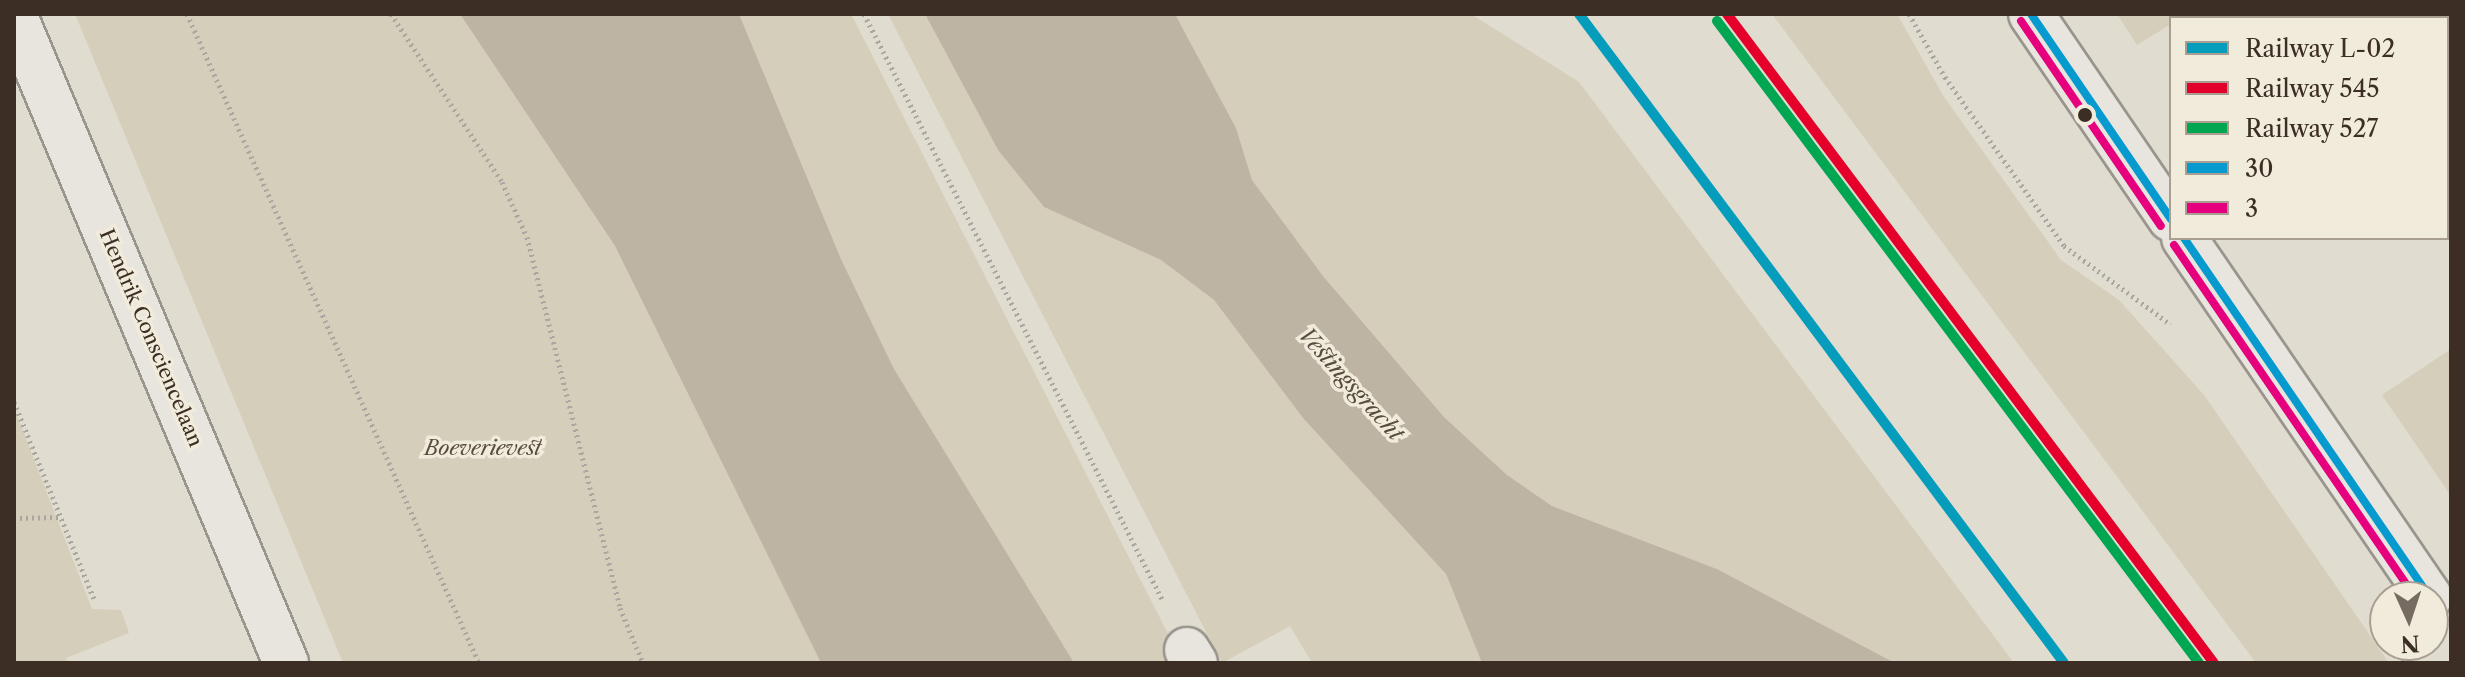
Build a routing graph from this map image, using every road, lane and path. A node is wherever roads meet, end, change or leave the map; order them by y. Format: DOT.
graph roads {
  1 [pos="14,14"];
  2 [pos="187,14"];
  3 [pos="391,14"];
  4 [pos="864,14"];
  5 [pos="1909,14"];
  6 [pos="2031,14"];
  7 [pos="2169,216"];
  8 [pos="2185,240"];
  9 [pos="2178,336"];
  10 [pos="14,402"];
  11 [pos="61,517"];
  12 [pos="14,518"];
  13 [pos="2420,581"];
  14 [pos="95,601"];
  15 [pos="1191,656"];
  16 [pos="286,663"];
  17 [pos="479,663"];
  18 [pos="643,663"];
  1 -- 16 [label="street, Hendrik Consciencelaan"];
  2 -- 17 [label="path"];
  3 -- 18 [label="path"];
  4 -- 15 [label="path"];
  5 -- 9 [label="path"];
  6 -- 7 [label="street"];
  8 -- 13 [label="street"];
  10 -- 11 [label="path"];
  11 -- 12 [label="path"];
  11 -- 14 [label="path"];
}
